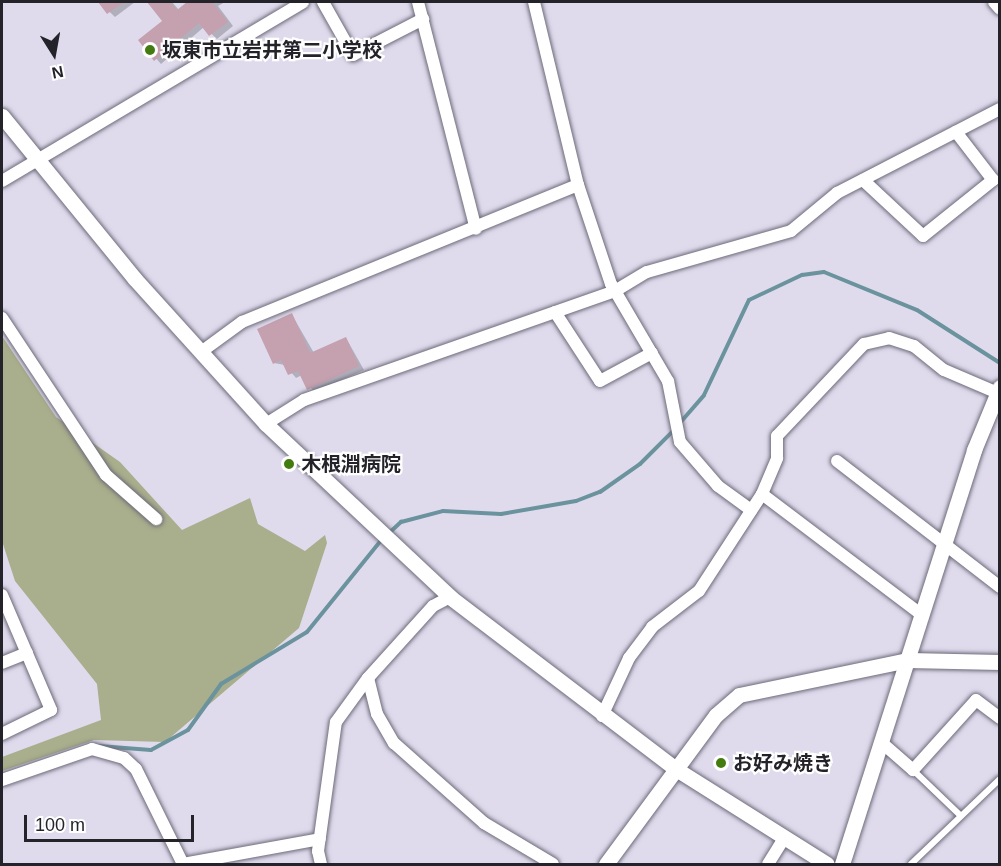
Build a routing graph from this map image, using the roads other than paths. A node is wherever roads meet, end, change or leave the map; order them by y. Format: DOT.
graph roads {
  1 [pos="303,2"];
  2 [pos="323,2"];
  3 [pos="418,2"];
  4 [pos="534,2"];
  5 [pos="994,2"];
  6 [pos="999,9"];
  7 [pos="423,19"];
  8 [pos="999,109"];
  9 [pos="2,116"];
  10 [pos="956,132"];
  11 [pos="37,159"];
  12 [pos="863,180"];
  13 [pos="2,181"];
  14 [pos="578,185"];
  15 [pos="476,229"];
  16 [pos="615,291"];
  17 [pos="555,312"];
  18 [pos="2,318"];
  19 [pos="201,352"];
  20 [pos="652,353"];
  21 [pos="998,391"];
  22 [pos="266,423"];
  23 [pos="837,461"];
  24 [pos="762,494"];
  25 [pos="751,510"];
  26 [pos="156,519"];
  27 [pos="945,544"];
  28 [pos="999,570"];
  29 [pos="995,584"];
  30 [pos="2,595"];
  31 [pos="450,597"];
  32 [pos="922,615"];
  33 [pos="27,653"];
  34 [pos="908,660"];
  35 [pos="999,662"];
  36 [pos="2,663"];
  37 [pos="368,678"];
  38 [pos="602,716"];
  39 [pos="999,718"];
  40 [pos="2,734"];
  41 [pos="881,742"];
  42 [pos="676,769"];
  43 [pos="913,770"];
  44 [pos="999,779"];
  45 [pos="2,780"];
  46 [pos="960,815"];
  47 [pos="785,837"];
  48 [pos="320,839"];
  49 [pos="321,864"];
  50 [pos="553,864"];
  51 [pos="606,864"];
  52 [pos="768,864"];
  53 [pos="827,864"];
  54 [pos="842,864"];
  55 [pos="911,864"];
  1 -- 11 [label="street"];
  2 -- 7 [label="street"];
  3 -- 7 [label="street"];
  4 -- 14 [label="street"];
  5 -- 6 [label="street"];
  7 -- 15 [label="street"];
  8 -- 10 [label="street"];
  9 -- 11 [label="street"];
  10 -- 12 [label="street"];
  10 -- 12 [label="street"];
  11 -- 13 [label="street"];
  11 -- 19 [label="street"];
  12 -- 16 [label="street"];
  14 -- 15 [label="street"];
  14 -- 16 [label="street"];
  15 -- 19 [label="street"];
  16 -- 17 [label="street"];
  16 -- 20 [label="street"];
  17 -- 20 [label="street"];
  17 -- 22 [label="street"];
  18 -- 26 [label="street"];
  19 -- 22 [label="street"];
  20 -- 25 [label="street"];
  21 -- 24 [label="street"];
  21 -- 27 [label="street"];
  22 -- 31 [label="street"];
  23 -- 27 [label="street"];
  24 -- 25 [label="street"];
  24 -- 32 [label="street"];
  25 -- 38 [label="street"];
  27 -- 29 [label="street"];
  27 -- 32 [label="street"];
  28 -- 29 [label="street"];
  30 -- 33 [label="street"];
  31 -- 37 [label="street"];
  31 -- 38 [label="street"];
  32 -- 34 [label="street"];
  33 -- 36 [label="street"];
  33 -- 40 [label="street"];
  34 -- 35 [label="street"];
  34 -- 41 [label="street"];
  34 -- 42 [label="street"];
  37 -- 48 [label="street"];
  37 -- 50 [label="street"];
  38 -- 42 [label="street"];
  39 -- 43 [label="street"];
  41 -- 43 [label="street"];
  41 -- 54 [label="street"];
  42 -- 47 [label="street"];
  42 -- 51 [label="street"];
  43 -- 46 [label="lane"];
  44 -- 46 [label="lane"];
  45 -- 48 [label="street"];
  46 -- 55 [label="lane"];
  47 -- 52 [label="street"];
  47 -- 53 [label="street"];
  48 -- 49 [label="street"];
}
